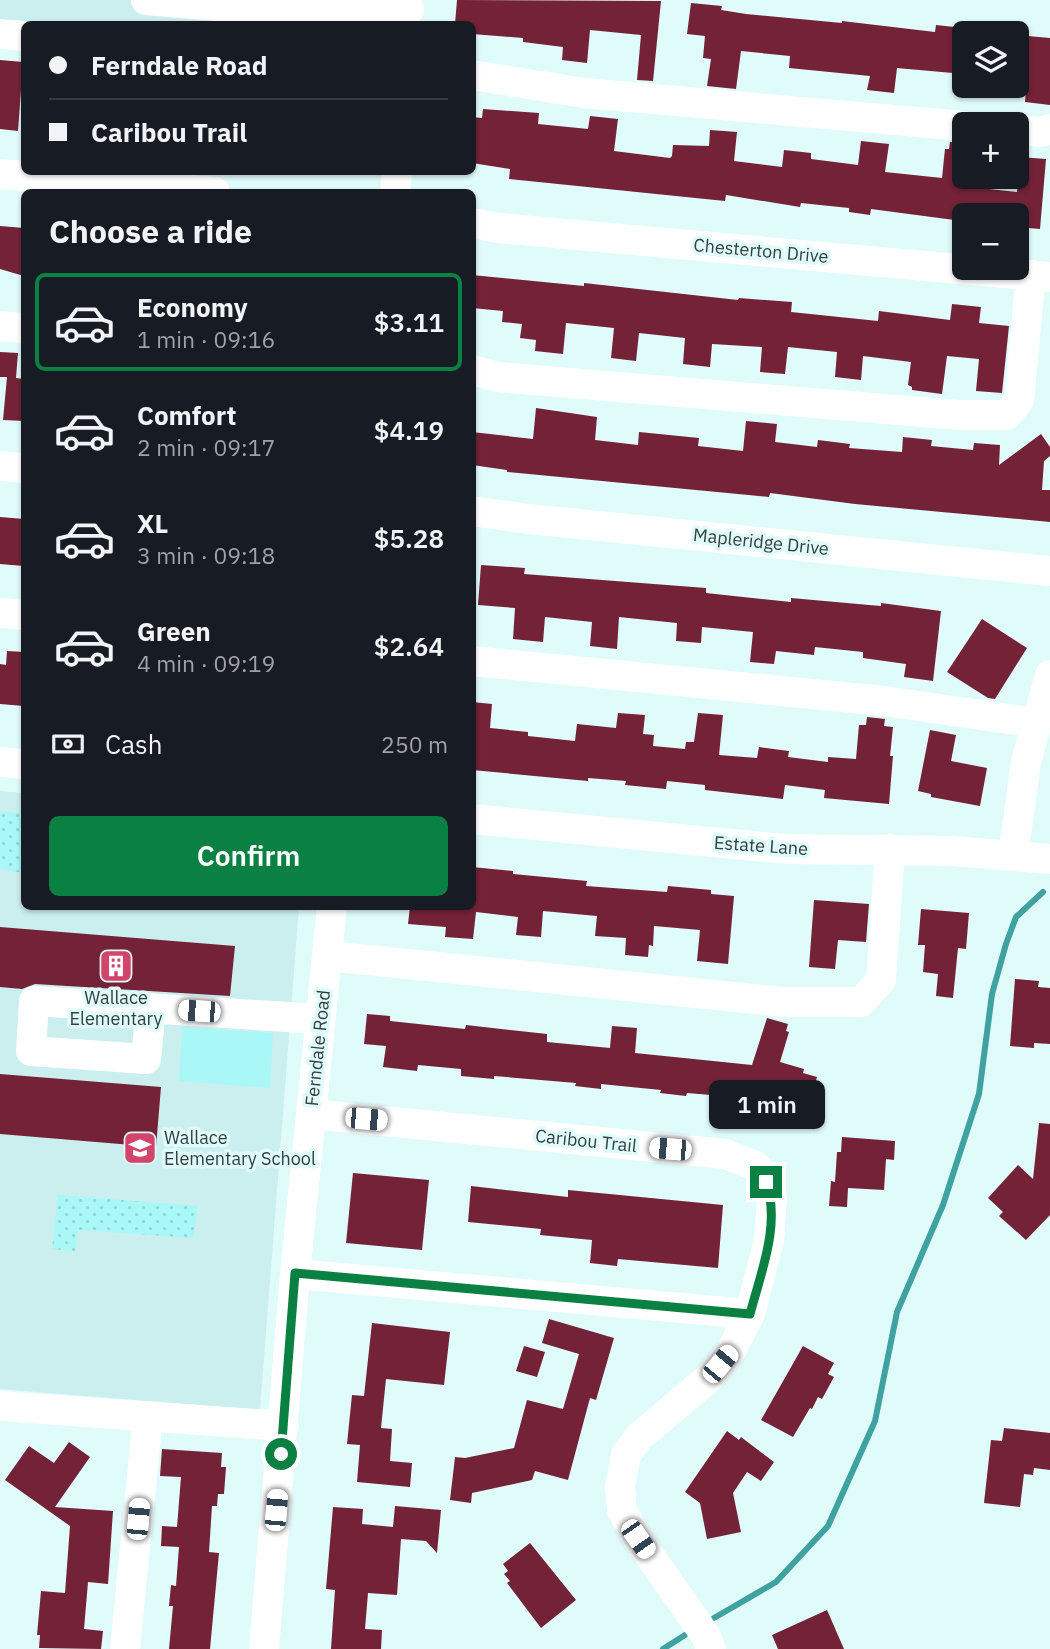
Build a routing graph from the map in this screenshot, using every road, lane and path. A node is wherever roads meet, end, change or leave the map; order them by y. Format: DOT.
graph roads {
  1 [pos="146,0"];
  2 [pos="409,11"];
  3 [pos="0,34"];
  4 [pos="21,36"];
  5 [pos="476,76"];
  6 [pos="952,125"];
  7 [pos="1050,130"];
  8 [pos="1029,131"];
  9 [pos="0,174"];
  10 [pos="179,189"];
  11 [pos="476,224"];
  12 [pos="1040,276"];
  13 [pos="0,326"];
  14 [pos="21,328"];
  15 [pos="476,371"];
  16 [pos="0,466"];
  17 [pos="21,468"];
  18 [pos="476,512"];
  19 [pos="1050,571"];
  20 [pos="0,613"];
  21 [pos="21,615"];
  22 [pos="476,661"];
  23 [pos="1050,675"];
  24 [pos="1036,723"];
  25 [pos="0,762"];
  26 [pos="21,764"];
  27 [pos="476,819"];
  28 [pos="890,849"];
  29 [pos="1013,856"];
  30 [pos="1050,859"];
  31 [pos="332,910"];
  32 [pos="328,956"];
  33 [pos="151,1008"];
  34 [pos="320,1018"];
  35 [pos="311,1114"];
  36 [pos="295,1273"];
  37 [pos="750,1314"];
  38 [pos="0,1406"];
  39 [pos="148,1416"];
  40 [pos="284,1426"];
  41 [pos="125,1649"];
  42 [pos="264,1649"];
  43 [pos="712,1649"];
  1 -- 2 [label="street"];
  3 -- 4 [label="street"];
  5 -- 6 [label="street"];
  7 -- 8 [label="street"];
  9 -- 10 [label="street"];
  11 -- 12 [label="street, Chesterton Drive"];
  12 -- 15 [label="street"];
  13 -- 14 [label="street"];
  16 -- 17 [label="street"];
  18 -- 19 [label="street, Mapleridge Drive"];
  20 -- 21 [label="street"];
  22 -- 24 [label="street"];
  23 -- 24 [label="street"];
  24 -- 29 [label="street"];
  25 -- 26 [label="street"];
  27 -- 28 [label="street, Estate Lane"];
  28 -- 29 [label="street, Estate Lane"];
  28 -- 32 [label="street"];
  29 -- 30 [label="street, Estate Lane"];
  31 -- 32 [label="street, Ferndale Road"];
  32 -- 34 [label="street, Ferndale Road"];
  33 -- 34 [label="street"];
  34 -- 35 [label="street, Ferndale Road"];
  35 -- 36 [label="street, Ferndale Road"];
  35 -- 37 [label="street, Caribou Trail"];
  36 -- 37 [label="street"];
  36 -- 40 [label="street, Ferndale Road"];
  37 -- 43 [label="street, Caribou Trail"];
  38 -- 39 [label="street"];
  39 -- 40 [label="street"];
  39 -- 41 [label="street"];
  40 -- 42 [label="street, Ferndale Road"];
}
